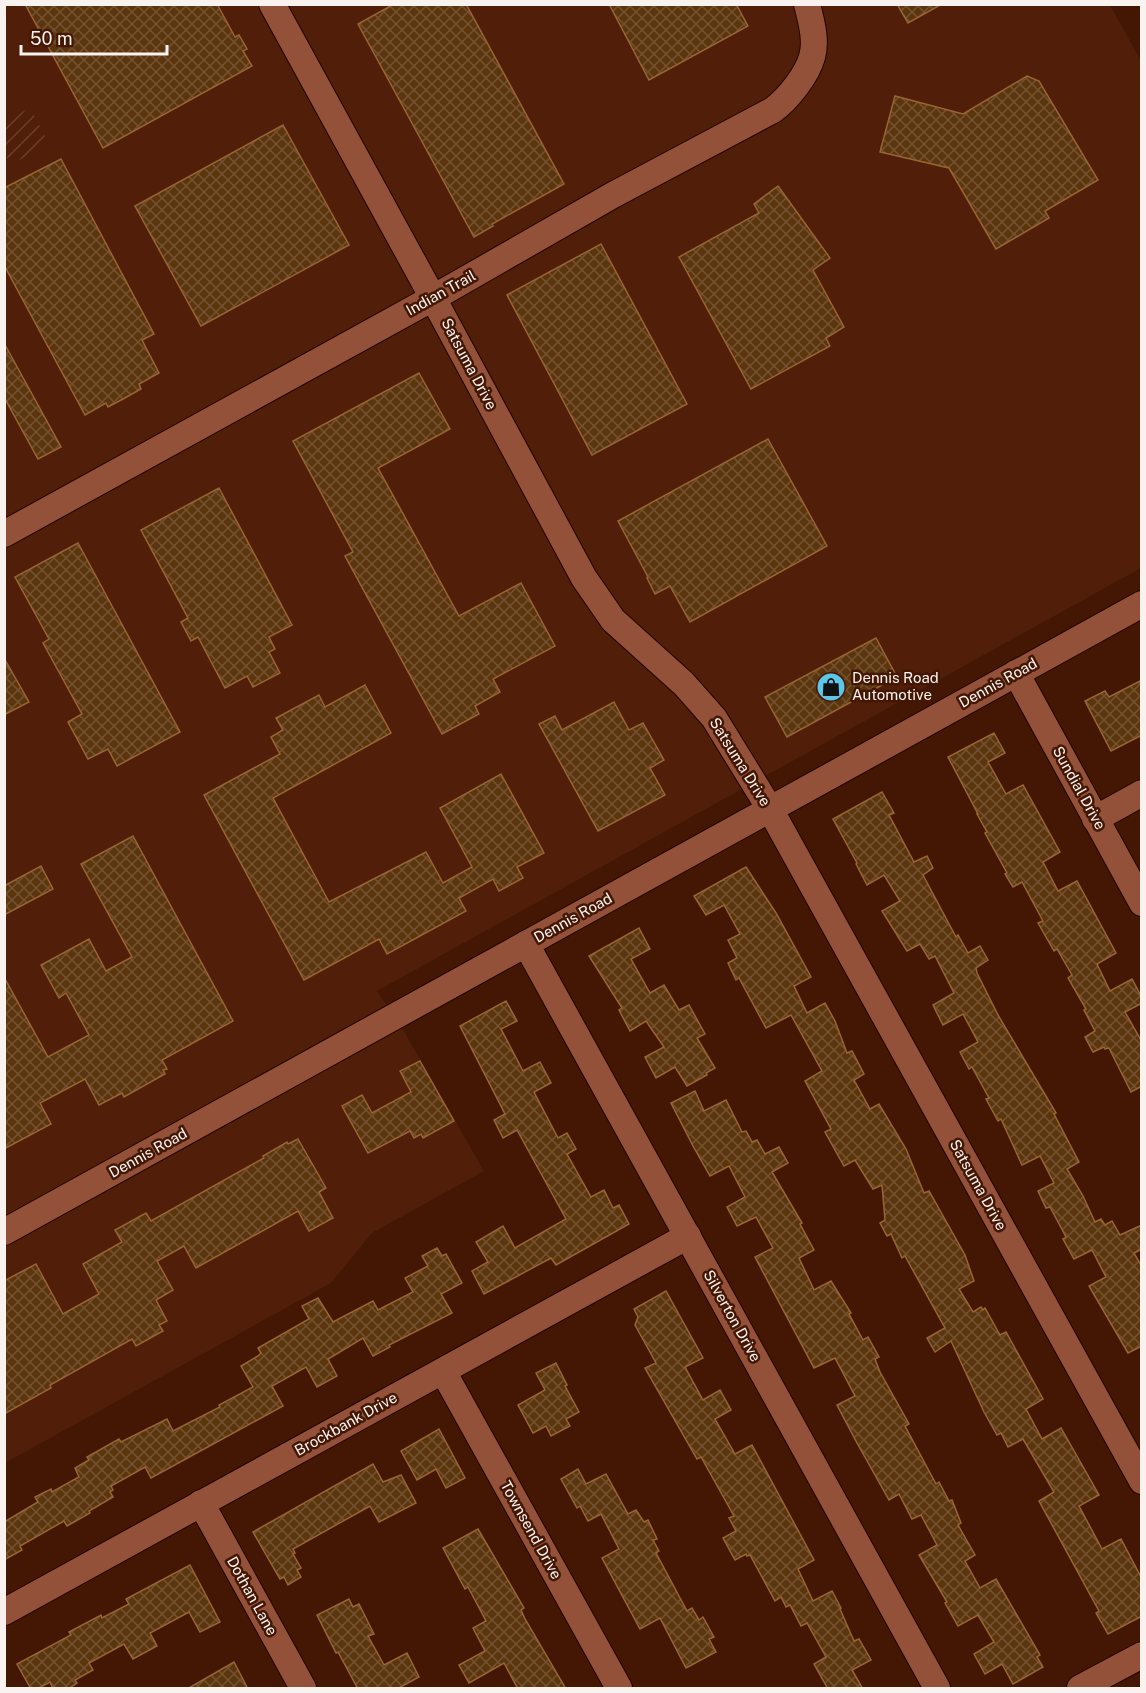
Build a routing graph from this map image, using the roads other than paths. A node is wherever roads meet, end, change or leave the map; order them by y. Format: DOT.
graph roads {
  1 [pos="272,4"];
  2 [pos="807,4"];
  3 [pos="433,298"];
  4 [pos="4,534"];
  5 [pos="1142,604"];
  6 [pos="1016,673"];
  7 [pos="1142,793"];
  8 [pos="770,809"];
  9 [pos="1095,819"];
  10 [pos="1142,903"];
  11 [pos="526,944"];
  12 [pos="4,1232"];
  13 [pos="688,1236"];
  14 [pos="443,1371"];
  15 [pos="1142,1481"];
  16 [pos="201,1503"];
  17 [pos="4,1612"];
  18 [pos="1142,1655"];
  19 [pos="303,1689"];
  20 [pos="619,1689"];
  21 [pos="937,1689"];
  22 [pos="1080,1689"];
  1 -- 3 [label="street, Satsuma Drive"];
  2 -- 3 [label="street, Indian Trail"];
  3 -- 4 [label="street, Indian Trail"];
  3 -- 8 [label="street, Satsuma Drive"];
  5 -- 6 [label="street, Dennis Road"];
  6 -- 8 [label="street, Dennis Road"];
  6 -- 9 [label="street, Sundial Drive"];
  7 -- 9 [label="street"];
  8 -- 11 [label="street, Dennis Road"];
  8 -- 15 [label="street, Satsuma Drive"];
  9 -- 10 [label="street, Sundial Drive"];
  11 -- 12 [label="street, Dennis Road"];
  11 -- 13 [label="street, Silverton Drive"];
  13 -- 14 [label="street, Brockbank Drive"];
  13 -- 21 [label="street, Silverton Drive"];
  14 -- 16 [label="street, Brockbank Drive"];
  14 -- 20 [label="street, Townsend Drive"];
  16 -- 17 [label="street, Brockbank Drive"];
  16 -- 19 [label="street, Dothan Lane"];
  18 -- 22 [label="street"];
}
